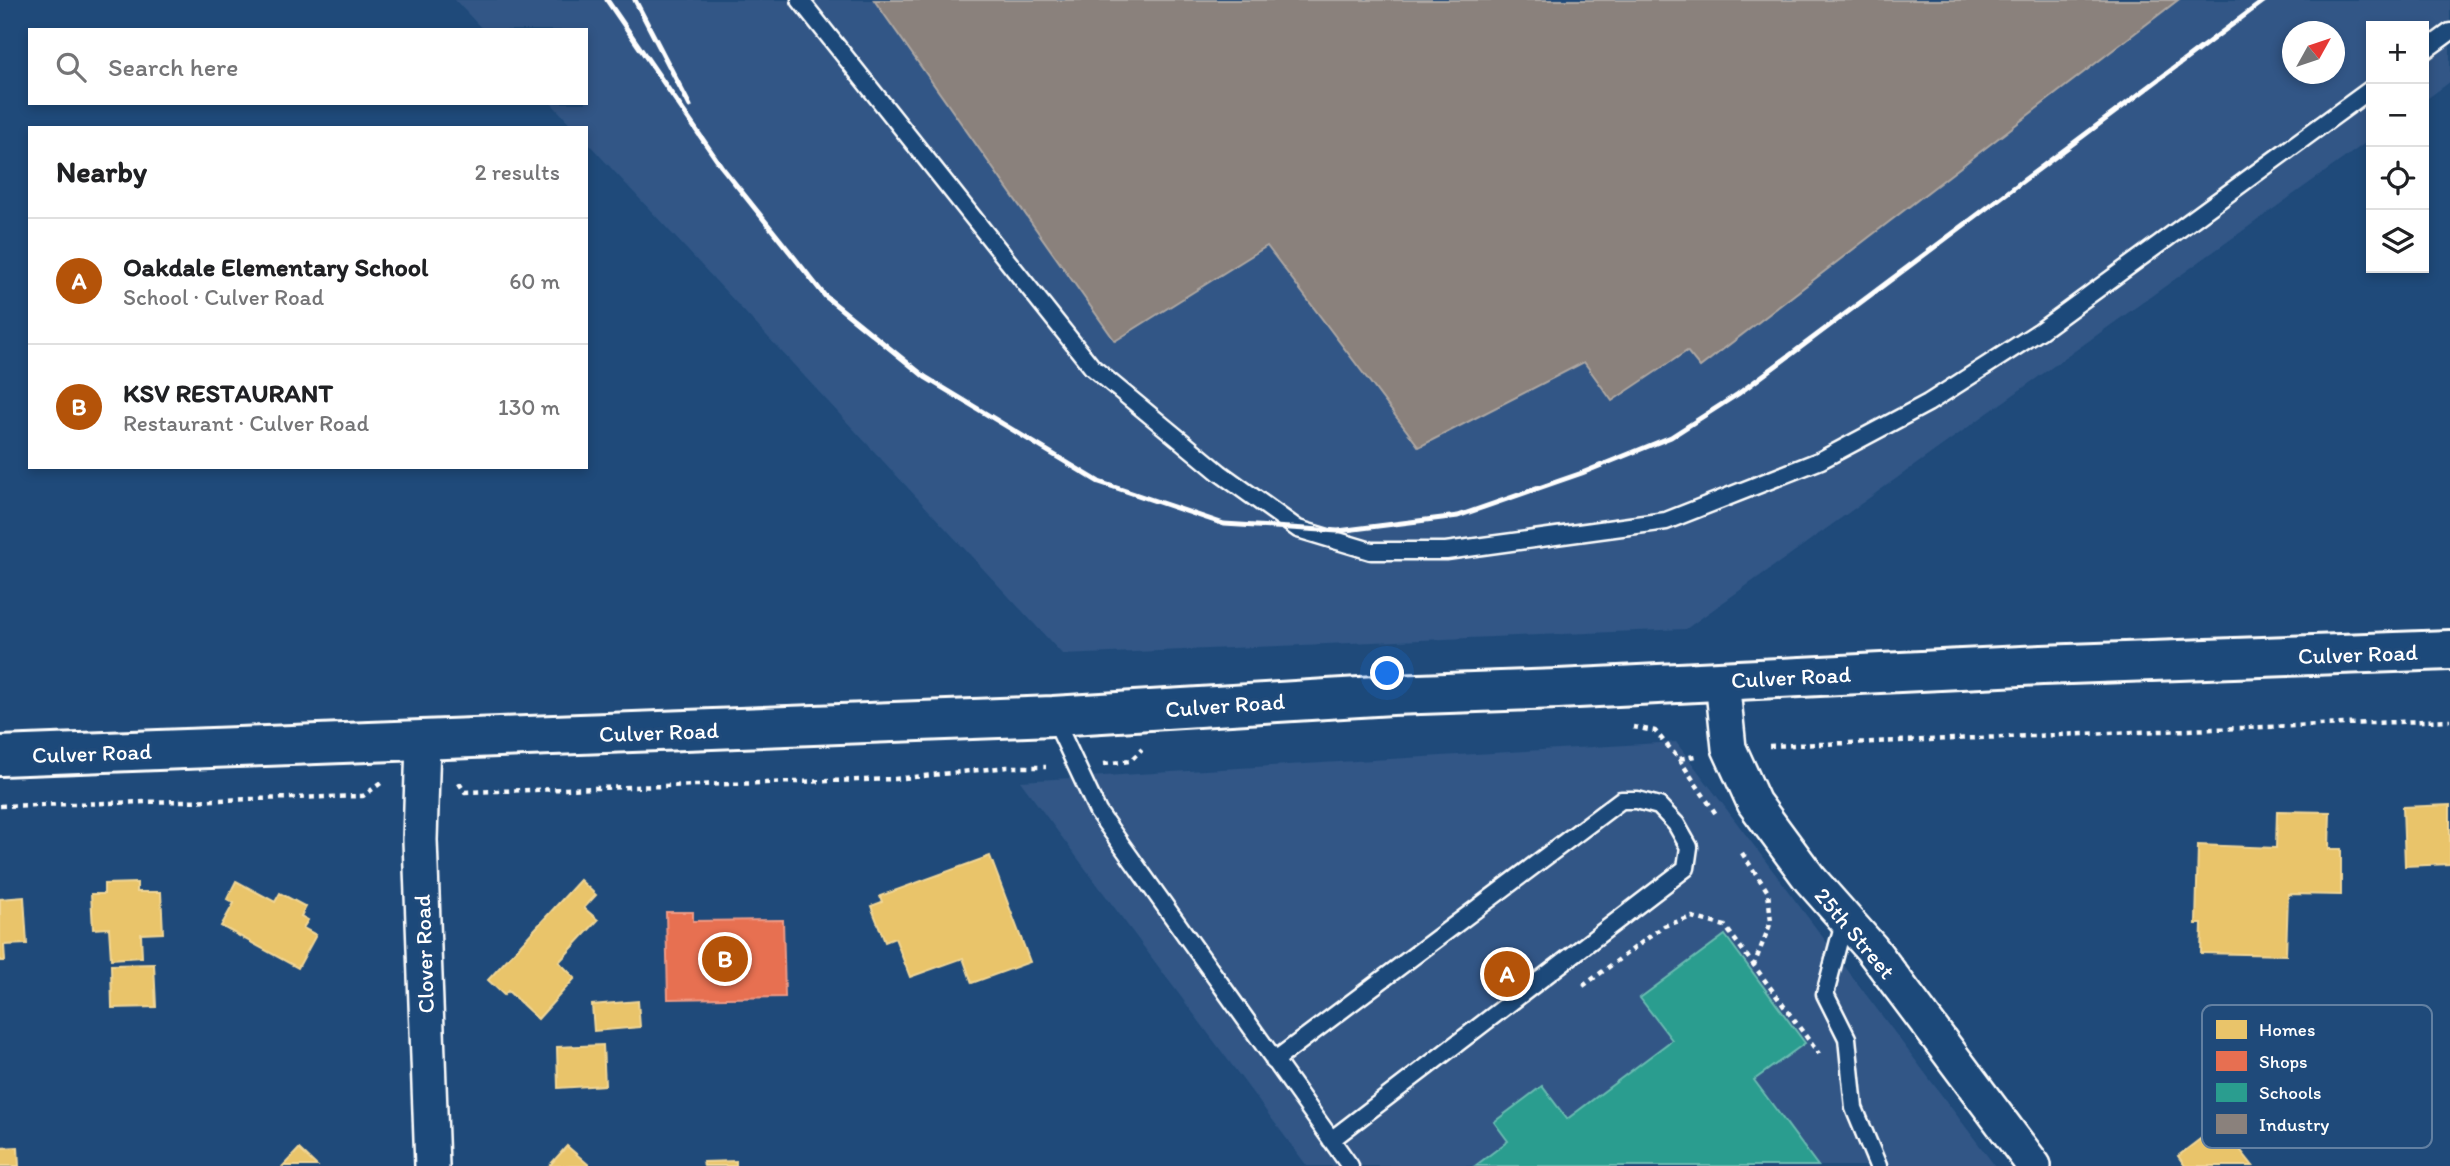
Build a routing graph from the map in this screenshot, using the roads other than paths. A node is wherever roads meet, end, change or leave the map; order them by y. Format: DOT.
graph roads {
  1 [pos="800,0"];
  2 [pos="2450,32"];
  3 [pos="2429,47"];
  4 [pos="2366,93"];
  5 [pos="2450,650"];
  6 [pos="1722,680"];
  7 [pos="1053,716"];
  8 [pos="424,741"];
  9 [pos="0,756"];
  10 [pos="1844,918"];
  11 [pos="1275,1060"];
  12 [pos="1331,1140"];
  13 [pos="432,1166"];
  14 [pos="1350,1166"];
  15 [pos="1878,1166"];
  16 [pos="2034,1166"];
  1 -- 4 [label="lane"];
  2 -- 3 [label="lane"];
  5 -- 6 [label="main road, Culver Road"];
  6 -- 7 [label="main road, Culver Road"];
  6 -- 10 [label="street, 25th Street"];
  7 -- 8 [label="main road, Culver Road"];
  7 -- 11 [label="lane"];
  8 -- 9 [label="main road, Culver Road"];
  8 -- 13 [label="street, Clover Road"];
  10 -- 15 [label="lane"];
  10 -- 16 [label="street, 25th Street"];
  11 -- 12 [label="lane"];
  11 -- 12 [label="lane"];
  12 -- 14 [label="lane"];
}
